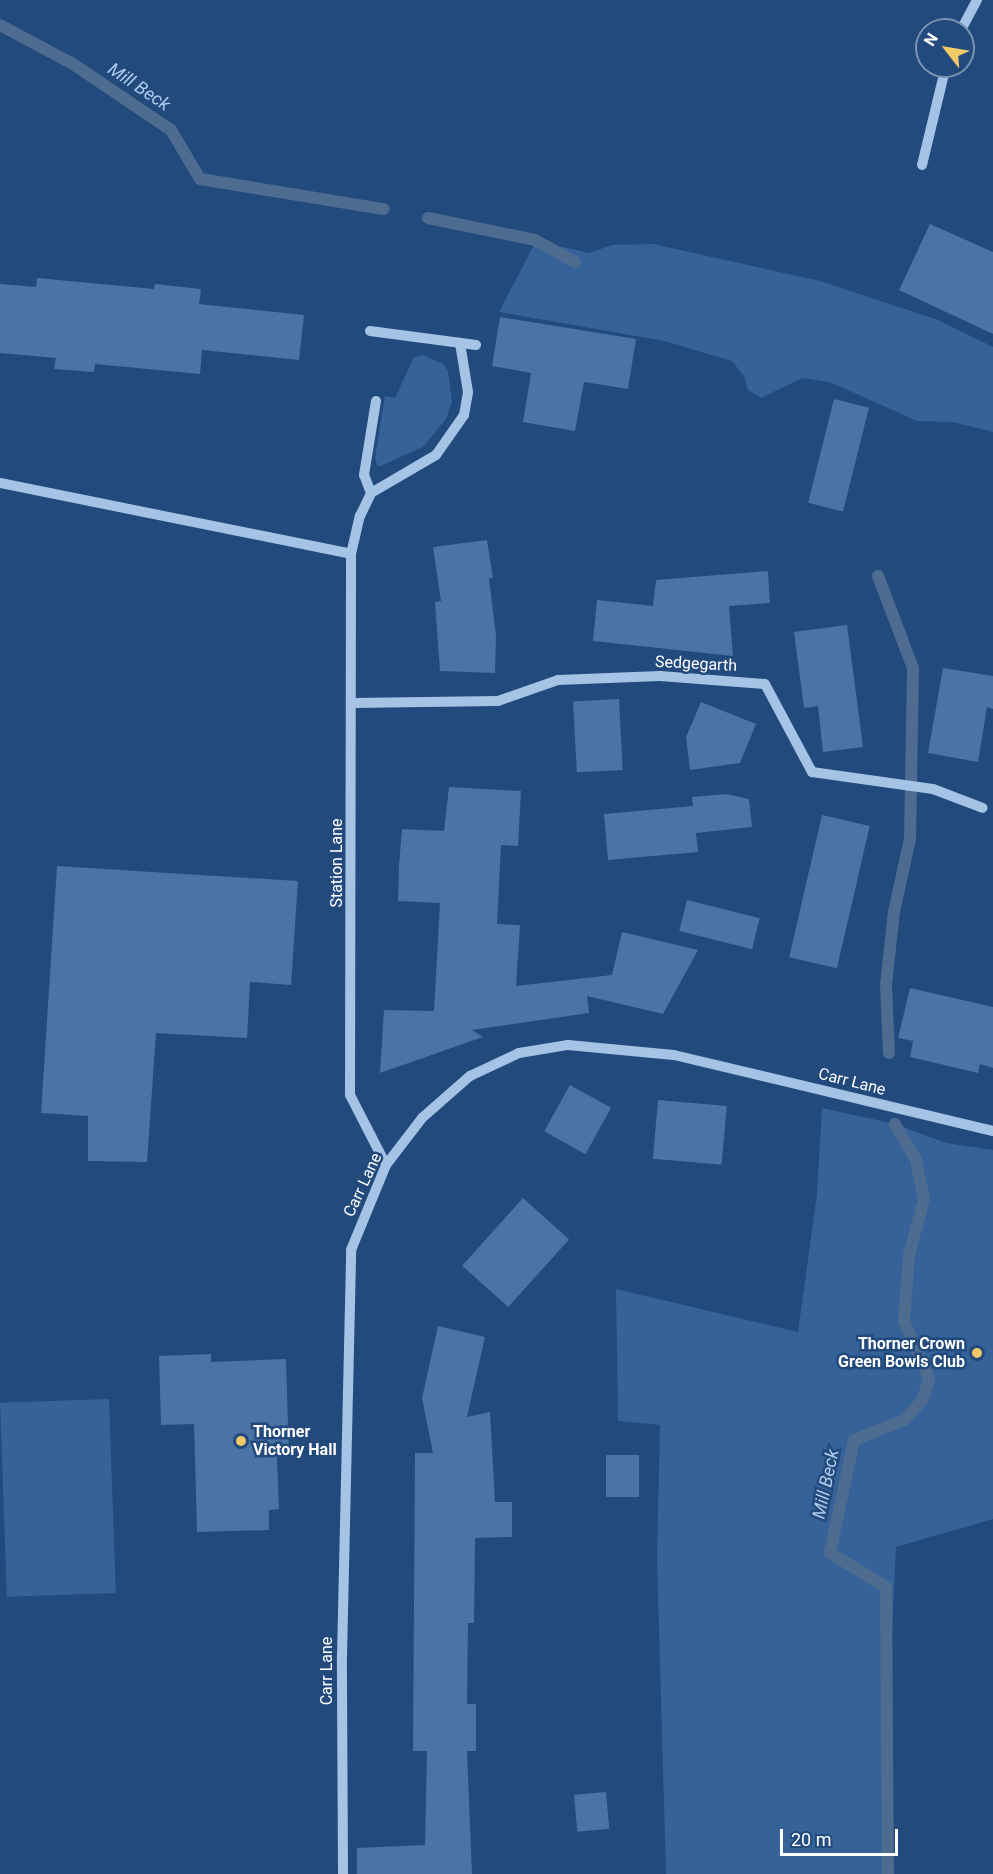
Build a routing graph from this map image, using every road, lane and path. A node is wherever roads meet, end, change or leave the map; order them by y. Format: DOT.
graph roads {
  1 [pos="977,0"];
  2 [pos="967,18"];
  3 [pos="943,78"];
  4 [pos="922,165"];
  5 [pos="370,331"];
  6 [pos="460,343"];
  7 [pos="476,345"];
  8 [pos="376,401"];
  9 [pos="0,483"];
  10 [pos="371,493"];
  11 [pos="351,554"];
  12 [pos="353,703"];
  13 [pos="983,808"];
  14 [pos="993,1131"];
  15 [pos="386,1165"];
  16 [pos="343,1874"];
  1 -- 2 [label="street"];
  3 -- 4 [label="street"];
  5 -- 6 [label="street"];
  6 -- 7 [label="street"];
  6 -- 10 [label="street"];
  8 -- 10 [label="street"];
  9 -- 11 [label="street"];
  10 -- 11 [label="street, Station Lane"];
  11 -- 12 [label="street, Station Lane"];
  12 -- 13 [label="street, Sedgegarth"];
  12 -- 15 [label="street, Station Lane"];
  14 -- 15 [label="street, Carr Lane"];
  15 -- 16 [label="street, Carr Lane"];
}
